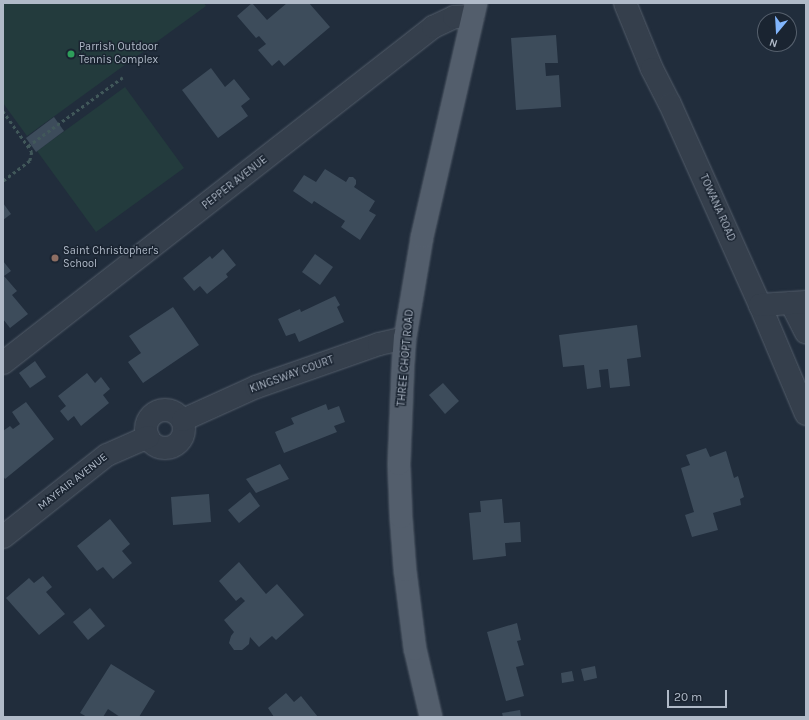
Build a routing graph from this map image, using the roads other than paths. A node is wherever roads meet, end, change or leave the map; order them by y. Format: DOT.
graph roads {
  1 [pos="625,3"];
  2 [pos="475,9"];
  3 [pos="798,303"];
  4 [pos="760,305"];
  5 [pos="806,332"];
  6 [pos="405,338"];
  7 [pos="3,363"];
  8 [pos="806,414"];
  9 [pos="148,437"];
  10 [pos="3,537"];
  11 [pos="430,716"];
  1 -- 4 [label="street, TOWANA ROAD"];
  2 -- 6 [label="main road, THREE CHOPT ROAD"];
  2 -- 7 [label="street, PEPPER AVENUE"];
  3 -- 4 [label="street"];
  3 -- 5 [label="street"];
  4 -- 8 [label="street, TOWANA ROAD"];
  6 -- 9 [label="street, KINGSWAY COURT"];
  6 -- 11 [label="main road, THREE CHOPT ROAD"];
  9 -- 10 [label="street, MAYFAIR AVENUE"];
}
